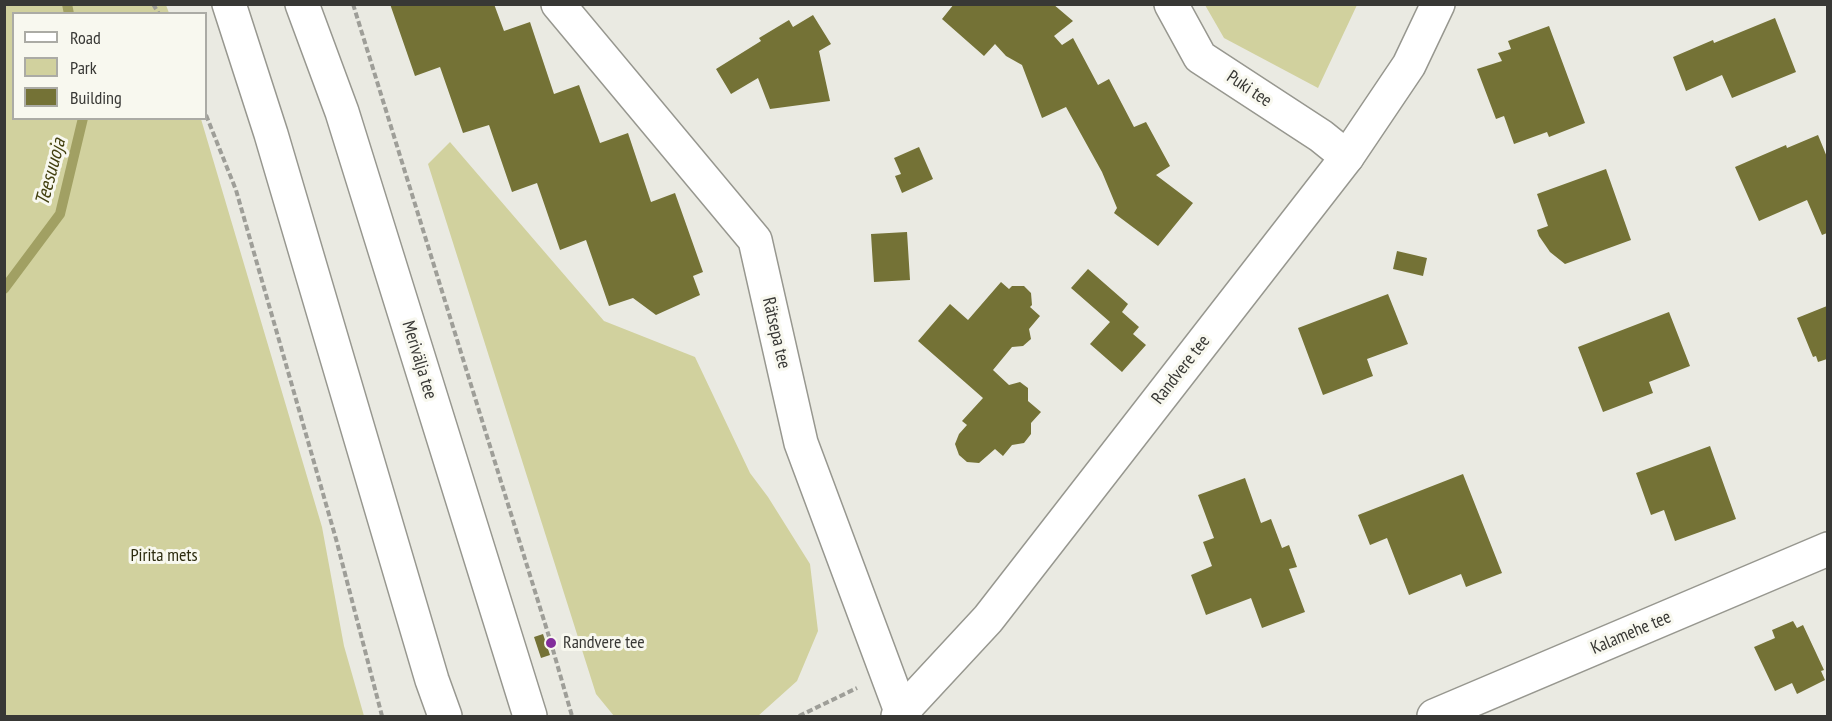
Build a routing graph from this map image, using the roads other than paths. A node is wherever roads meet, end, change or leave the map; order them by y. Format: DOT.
graph roads {
  1 [pos="228,4"];
  2 [pos="302,4"];
  3 [pos="558,4"];
  4 [pos="1171,4"];
  5 [pos="1438,4"];
  6 [pos="1347,157"];
  7 [pos="1827,549"];
  8 [pos="902,716"];
  9 [pos="445,717"];
  10 [pos="530,717"];
  11 [pos="1434,717"];
  1 -- 9 [label="main road"];
  2 -- 10 [label="main road, Merivälja tee"];
  3 -- 8 [label="main road, Rätsepa tee"];
  4 -- 6 [label="main road, Puki tee"];
  5 -- 6 [label="main road, Randvere tee"];
  6 -- 8 [label="main road, Randvere tee"];
  7 -- 11 [label="main road, Kalamehe tee"];
}
